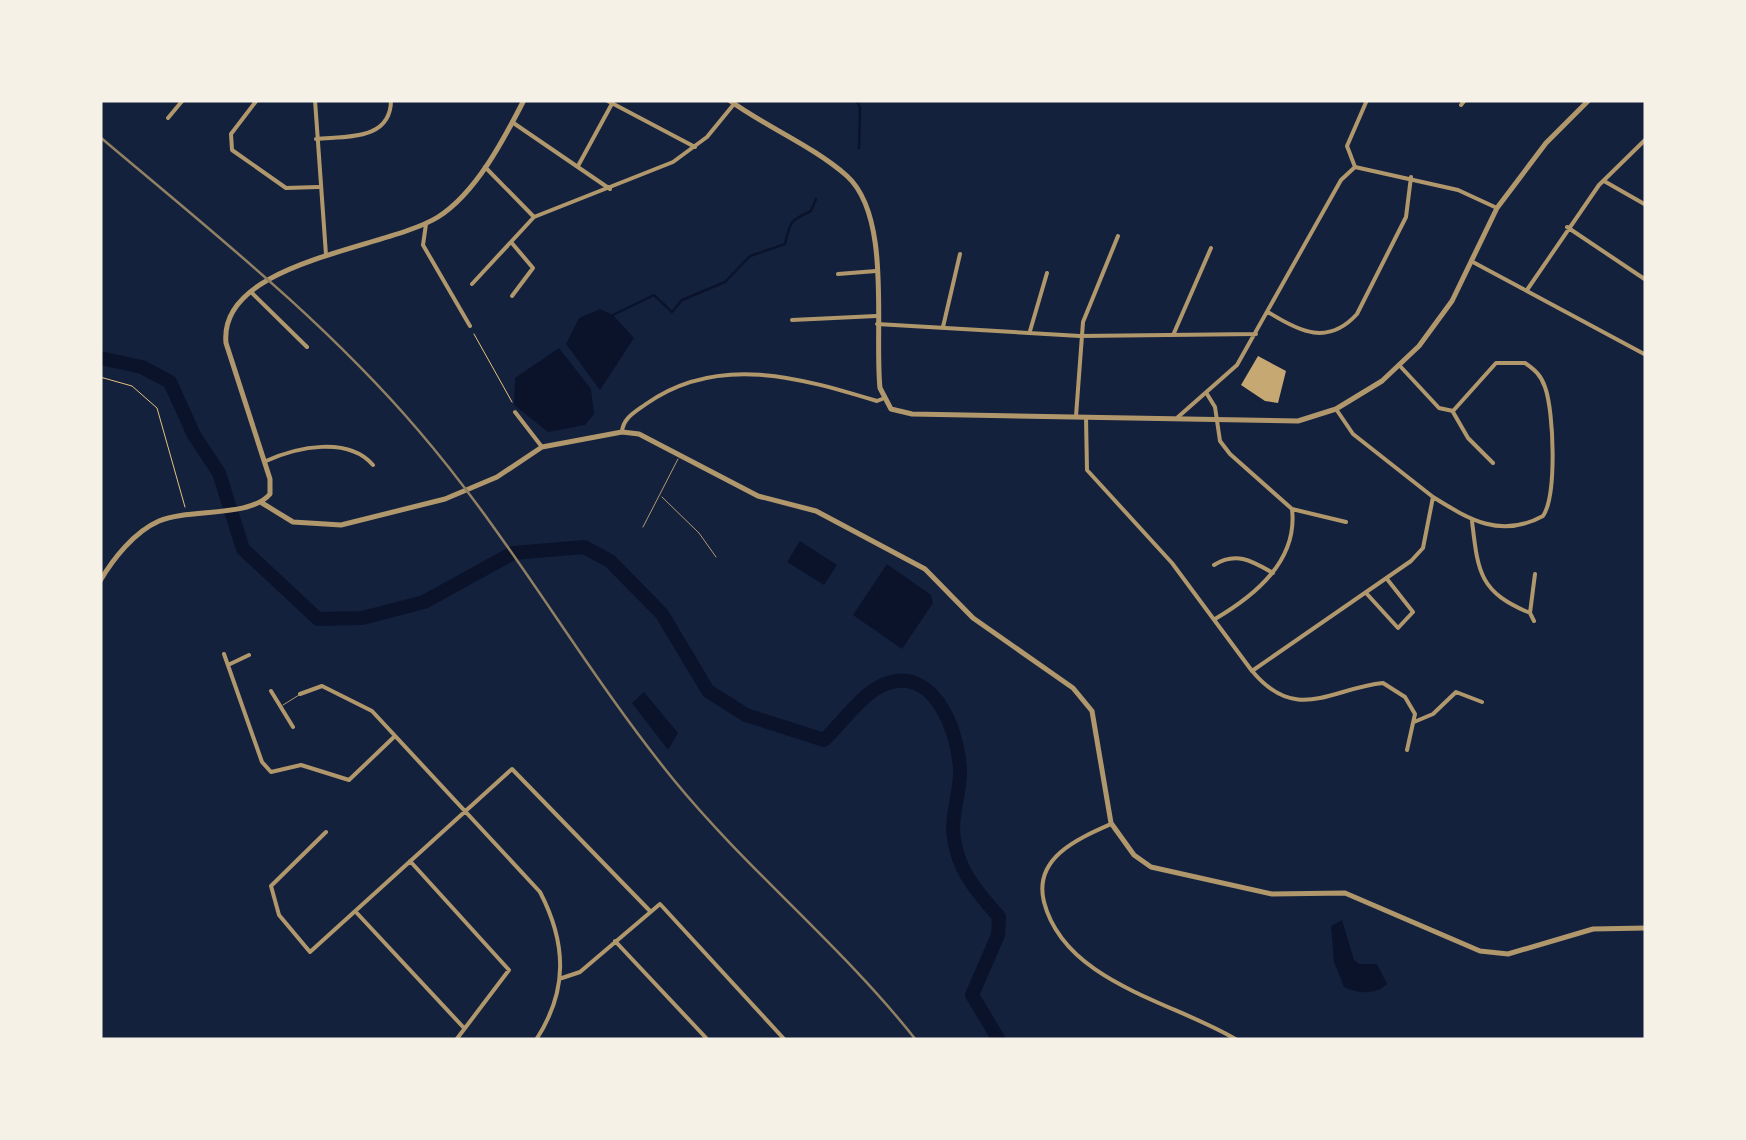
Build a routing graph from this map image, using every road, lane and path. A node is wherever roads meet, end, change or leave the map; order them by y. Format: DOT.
graph roads {
  1 [pos="182,100"];
  2 [pos="257,100"];
  3 [pos="314,100"];
  4 [pos="391,100"];
  5 [pos="524,100"];
  6 [pos="606,100"];
  7 [pos="1367,100"];
  8 [pos="1588,100"];
  9 [pos="613,102"];
  10 [pos="731,102"];
  11 [pos="168,118"];
  12 [pos="512,122"];
  13 [pos="316,139"];
  14 [pos="1646,139"];
  15 [pos="695,147"];
  16 [pos="485,166"];
  17 [pos="576,168"];
  18 [pos="1354,168"];
  19 [pos="1411,177"];
  20 [pos="1604,180"];
  21 [pos="318,186"];
  22 [pos="610,189"];
  23 [pos="1646,205"];
  24 [pos="1497,208"];
  25 [pos="534,217"];
  26 [pos="426,224"];
  27 [pos="1567,226"];
  28 [pos="1118,236"];
  29 [pos="511,242"];
  30 [pos="1211,248"];
  31 [pos="960,254"];
  32 [pos="326,255"];
  33 [pos="1471,261"];
  34 [pos="876,270"];
  35 [pos="1046,273"];
  36 [pos="838,274"];
  37 [pos="1646,280"];
  38 [pos="472,284"];
  39 [pos="1526,290"];
  40 [pos="251,292"];
  41 [pos="512,296"];
  42 [pos="1268,312"];
  43 [pos="792,320"];
  44 [pos="877,320"];
  45 [pos="470,326"];
  46 [pos="942,328"];
  47 [pos="1029,333"];
  48 [pos="1174,333"];
  49 [pos="1256,334"];
  50 [pos="1080,336"];
  51 [pos="308,348"];
  52 [pos="1646,354"];
  53 [pos="1400,366"];
  54 [pos="100,377"];
  55 [pos="1207,394"];
  56 [pos="882,399"];
  57 [pos="1336,410"];
  58 [pos="1453,411"];
  59 [pos="514,412"];
  60 [pos="1076,416"];
  61 [pos="1086,417"];
  62 [pos="1175,421"];
  63 [pos="1216,421"];
  64 [pos="622,432"];
  65 [pos="542,447"];
  66 [pos="680,454"];
  67 [pos="265,462"];
  68 [pos="1492,463"];
  69 [pos="373,465"];
  70 [pos="662,497"];
  71 [pos="1433,497"];
  72 [pos="262,503"];
  73 [pos="1292,509"];
  74 [pos="186,515"];
  75 [pos="1472,521"];
  76 [pos="1346,522"];
  77 [pos="643,528"];
  78 [pos="716,557"];
  79 [pos="1214,566"];
  80 [pos="1272,574"];
  81 [pos="1535,574"];
  82 [pos="1387,579"];
  83 [pos="100,582"];
  84 [pos="1366,592"];
  85 [pos="1530,613"];
  86 [pos="1215,619"];
  87 [pos="1534,621"];
  88 [pos="224,654"];
  89 [pos="249,656"];
  90 [pos="228,665"];
  91 [pos="1252,671"];
  92 [pos="270,691"];
  93 [pos="300,694"];
  94 [pos="1482,702"];
  95 [pos="280,707"];
  96 [pos="1414,722"];
  97 [pos="294,728"];
  98 [pos="395,736"];
  99 [pos="1407,750"];
  100 [pos="466,810"];
  101 [pos="1111,824"];
  102 [pos="326,832"];
  103 [pos="410,860"];
  104 [pos="649,910"];
  105 [pos="355,911"];
  106 [pos="1646,928"];
  107 [pos="615,942"];
  108 [pos="562,978"];
  109 [pos="464,1028"];
  110 [pos="456,1040"];
  111 [pos="536,1040"];
  112 [pos="708,1040"];
  113 [pos="785,1040"];
  114 [pos="1238,1040"];
  1 -- 11 [label="street"];
  2 -- 21 [label="street"];
  3 -- 13 [label="street"];
  4 -- 13 [label="street"];
  5 -- 12 [label="street"];
  6 -- 9 [label="street"];
  7 -- 18 [label="street"];
  8 -- 24 [label="street"];
  9 -- 15 [label="street"];
  9 -- 17 [label="street"];
  10 -- 15 [label="street"];
  10 -- 34 [label="street"];
  12 -- 16 [label="street"];
  12 -- 17 [label="street"];
  13 -- 21 [label="street"];
  14 -- 20 [label="street"];
  15 -- 22 [label="street"];
  16 -- 25 [label="street"];
  16 -- 26 [label="street"];
  17 -- 22 [label="street"];
  18 -- 19 [label="street"];
  18 -- 42 [label="street"];
  19 -- 24 [label="street"];
  19 -- 42 [label="street"];
  20 -- 23 [label="street"];
  20 -- 27 [label="street"];
  21 -- 32 [label="street"];
  22 -- 25 [label="street"];
  24 -- 33 [label="street"];
  25 -- 29 [label="street"];
  26 -- 32 [label="street"];
  26 -- 45 [label="street"];
  27 -- 37 [label="street"];
  27 -- 39 [label="street"];
  28 -- 50 [label="street"];
  29 -- 38 [label="street"];
  29 -- 41 [label="street"];
  30 -- 48 [label="street"];
  31 -- 46 [label="street"];
  32 -- 40 [label="street"];
  33 -- 39 [label="street"];
  33 -- 53 [label="street"];
  34 -- 36 [label="street"];
  34 -- 44 [label="street"];
  35 -- 47 [label="street"];
  39 -- 52 [label="street"];
  40 -- 51 [label="street"];
  40 -- 67 [label="street"];
  42 -- 49 [label="street"];
  43 -- 44 [label="street"];
  44 -- 46 [label="street"];
  44 -- 56 [label="street"];
  45 -- 59 [label="path"];
  46 -- 47 [label="street"];
  47 -- 50 [label="street"];
  48 -- 49 [label="street"];
  48 -- 50 [label="street"];
  49 -- 55 [label="street"];
  50 -- 60 [label="street"];
  53 -- 57 [label="street"];
  53 -- 58 [label="street"];
  54 -- 74 [label="path"];
  55 -- 62 [label="street"];
  55 -- 63 [label="street"];
  56 -- 60 [label="street"];
  56 -- 64 [label="street"];
  57 -- 63 [label="street"];
  57 -- 71 [label="street"];
  58 -- 68 [label="street"];
  58 -- 75 [label="street"];
  59 -- 65 [label="street"];
  60 -- 61 [label="street"];
  61 -- 62 [label="street"];
  61 -- 86 [label="street"];
  62 -- 63 [label="street"];
  63 -- 73 [label="street"];
  64 -- 65 [label="street"];
  64 -- 66 [label="street"];
  65 -- 72 [label="street"];
  66 -- 70 [label="lane"];
  66 -- 101 [label="street"];
  67 -- 69 [label="street"];
  67 -- 72 [label="street"];
  70 -- 77 [label="lane"];
  70 -- 78 [label="lane"];
  71 -- 75 [label="street"];
  71 -- 82 [label="street"];
  72 -- 74 [label="street"];
  73 -- 76 [label="street"];
  73 -- 80 [label="street"];
  74 -- 83 [label="street"];
  75 -- 85 [label="street"];
  79 -- 80 [label="street"];
  80 -- 86 [label="street"];
  81 -- 85 [label="street"];
  82 -- 84 [label="street"];
  82 -- 84 [label="street"];
  84 -- 91 [label="street"];
  85 -- 87 [label="street"];
  86 -- 91 [label="street"];
  88 -- 90 [label="street"];
  89 -- 90 [label="street"];
  90 -- 98 [label="street"];
  91 -- 96 [label="street"];
  92 -- 95 [label="street"];
  93 -- 95 [label="lane"];
  93 -- 98 [label="street"];
  94 -- 96 [label="street"];
  95 -- 97 [label="street"];
  96 -- 99 [label="street"];
  98 -- 100 [label="street"];
  100 -- 103 [label="street"];
  100 -- 104 [label="street"];
  100 -- 108 [label="street"];
  101 -- 106 [label="street"];
  101 -- 114 [label="street"];
  102 -- 105 [label="street"];
  103 -- 105 [label="street"];
  103 -- 109 [label="street"];
  104 -- 107 [label="street"];
  104 -- 113 [label="street"];
  105 -- 109 [label="street"];
  107 -- 108 [label="street"];
  107 -- 112 [label="street"];
  108 -- 111 [label="street"];
  109 -- 110 [label="street"];
}
